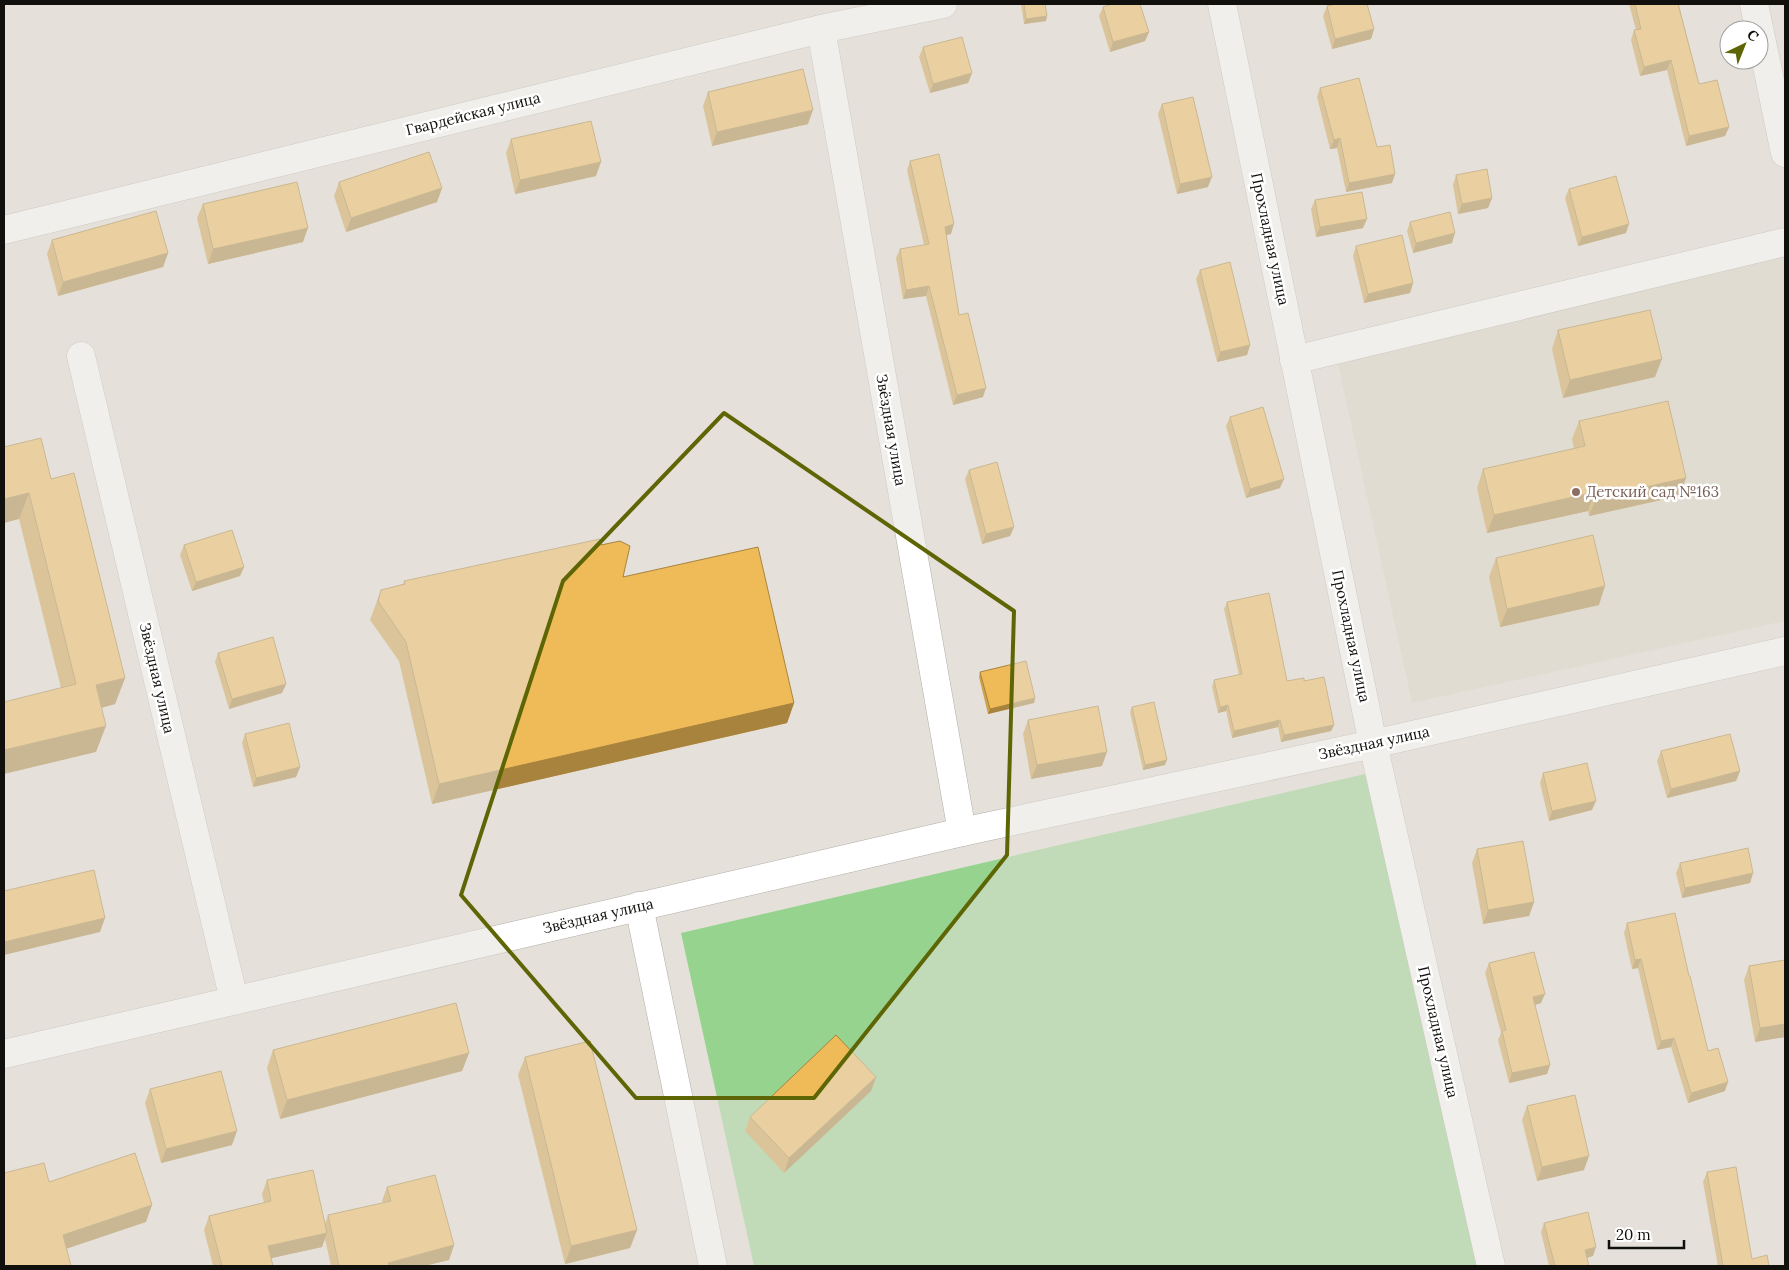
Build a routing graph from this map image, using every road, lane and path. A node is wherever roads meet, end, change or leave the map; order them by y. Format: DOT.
graph roads {
  1 [pos="943,4"];
  2 [pos="1222,4"];
  3 [pos="1754,4"];
  4 [pos="821,29"];
  5 [pos="1785,153"];
  6 [pos="4,230"];
  7 [pos="1785,242"];
  8 [pos="81,356"];
  9 [pos="1294,360"];
  10 [pos="1785,651"];
  11 [pos="1373,744"];
  12 [pos="962,832"];
  13 [pos="639,906"];
  14 [pos="234,1000"];
  15 [pos="4,1054"];
  16 [pos="713,1266"];
  17 [pos="1491,1266"];
  1 -- 4 [label="street, Гвардейская улица"];
  2 -- 9 [label="street, Прохладная улица"];
  3 -- 5 [label="street"];
  4 -- 6 [label="street, Гвардейская улица"];
  4 -- 12 [label="street, Звёздная улица"];
  7 -- 9 [label="street"];
  8 -- 14 [label="street, Звёздная улица"];
  9 -- 11 [label="street, Прохладная улица"];
  10 -- 11 [label="street, Звёздная улица"];
  11 -- 12 [label="street, Звёздная улица"];
  11 -- 17 [label="street, Прохладная улица"];
  12 -- 13 [label="street, Звёздная улица"];
  13 -- 14 [label="street, Звёздная улица"];
  13 -- 16 [label="street"];
  14 -- 15 [label="street, Звёздная улица"];
}
